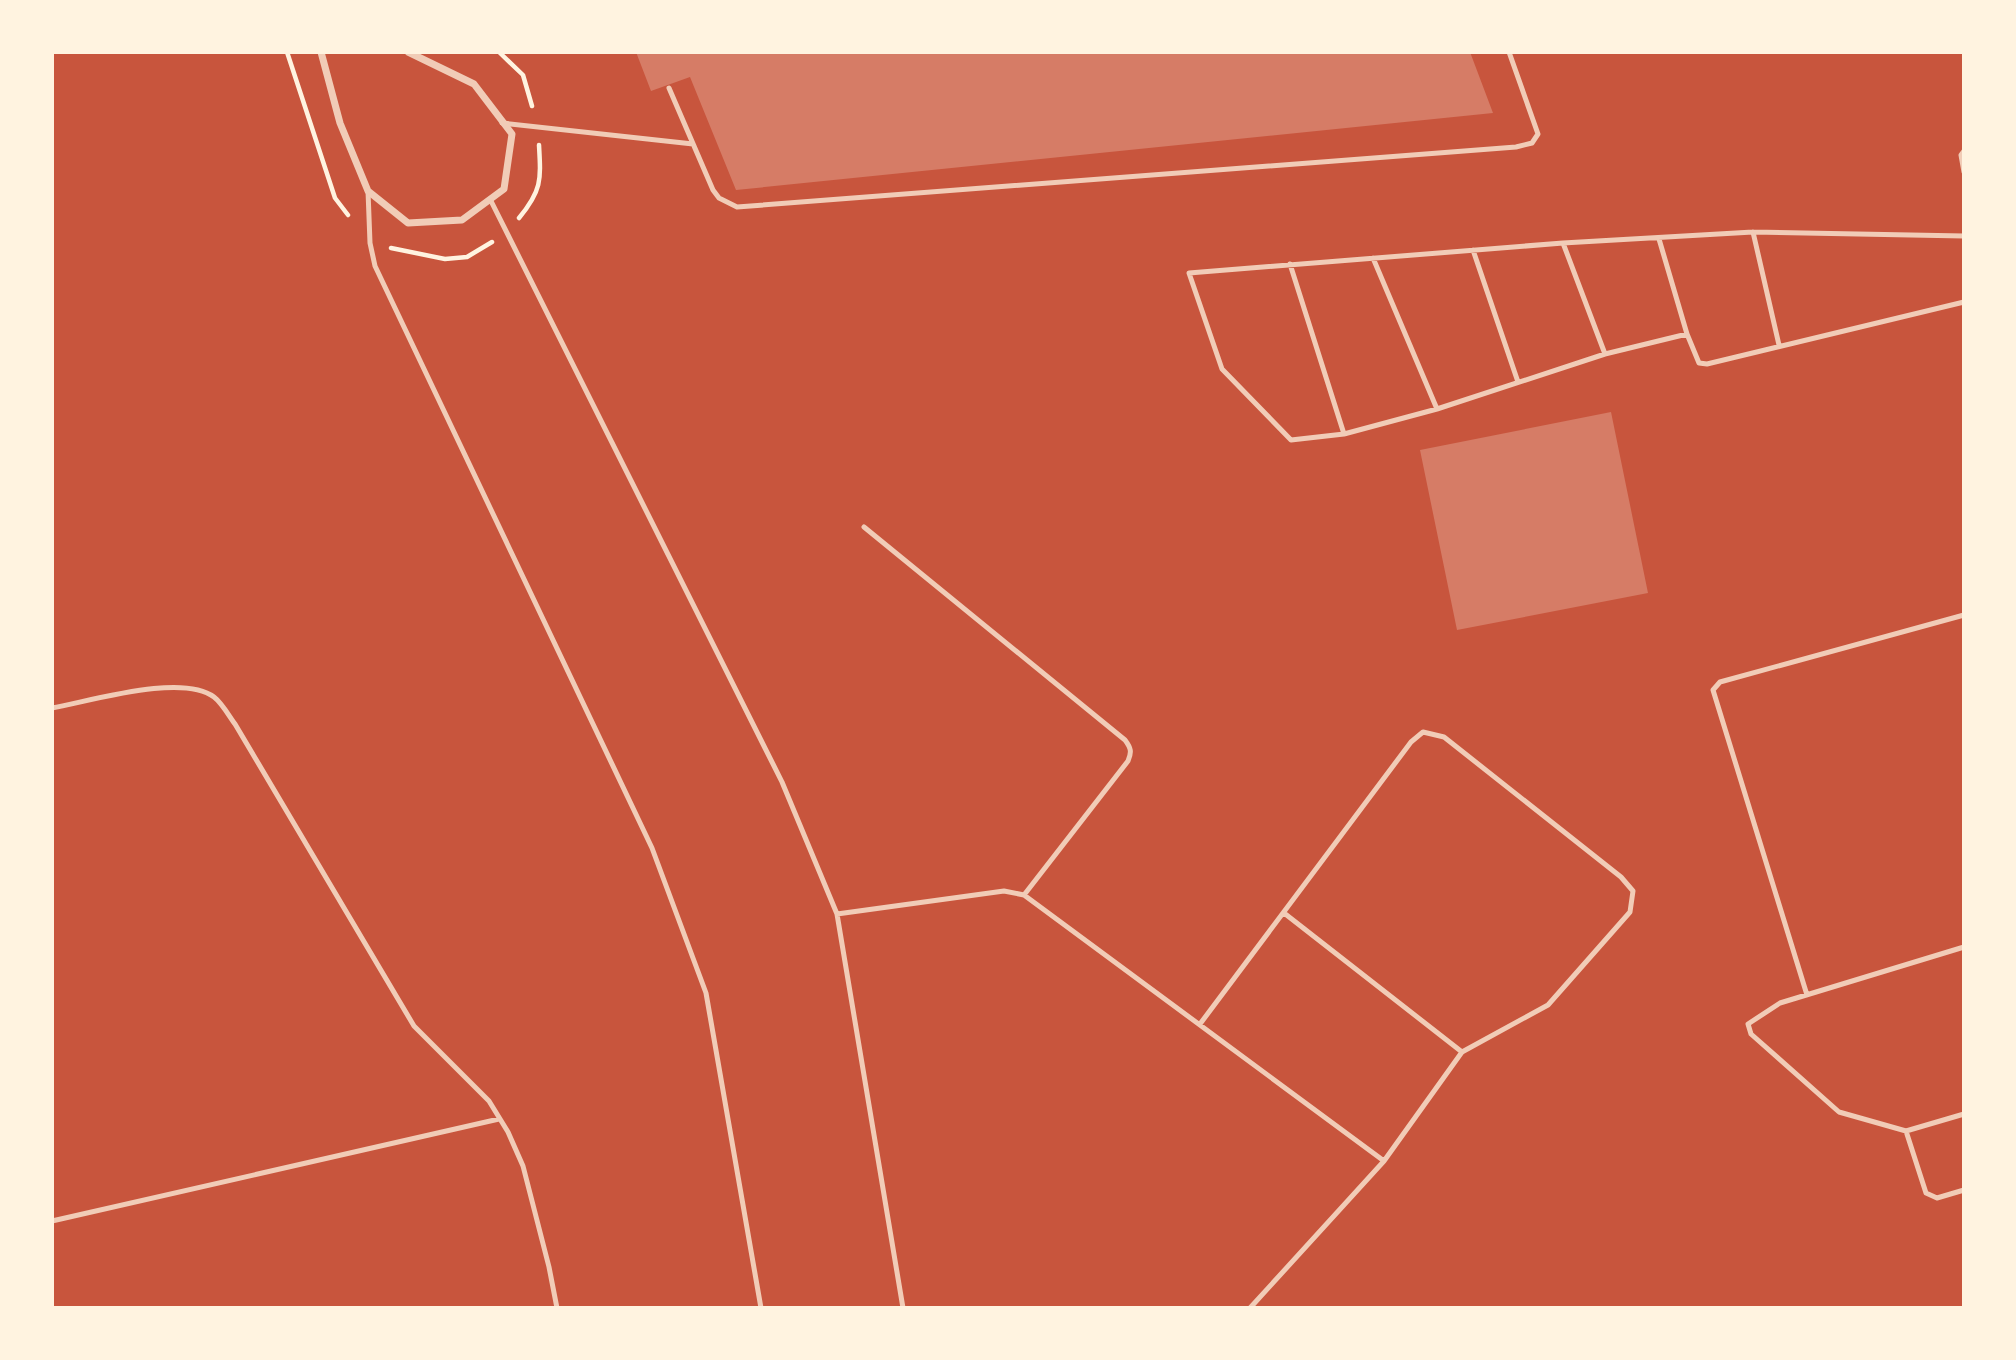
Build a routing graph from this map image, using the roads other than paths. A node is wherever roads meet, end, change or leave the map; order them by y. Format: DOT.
graph roads {
  1 [pos="321,52"];
  2 [pos="408,52"];
  3 [pos="1508,52"];
  4 [pos="669,88"];
  5 [pos="502,123"];
  6 [pos="693,144"];
  7 [pos="1964,151"];
  8 [pos="1964,172"];
  9 [pos="368,191"];
  10 [pos="490,199"];
  11 [pos="1753,232"];
  12 [pos="1964,236"];
  13 [pos="1659,239"];
  14 [pos="1563,243"];
  15 [pos="1473,250"];
  16 [pos="1373,258"];
  17 [pos="1290,264"];
  18 [pos="1964,302"];
  19 [pos="1687,334"];
  20 [pos="1779,345"];
  21 [pos="1605,354"];
  22 [pos="1518,382"];
  23 [pos="1437,409"];
  24 [pos="1344,433"];
  25 [pos="864,527"];
  26 [pos="1964,615"];
  27 [pos="52,708"];
  28 [pos="1024,895"];
  29 [pos="1284,913"];
  30 [pos="837,914"];
  31 [pos="1964,947"];
  32 [pos="1807,995"];
  33 [pos="1200,1024"];
  34 [pos="1462,1052"];
  35 [pos="1964,1114"];
  36 [pos="499,1119"];
  37 [pos="1906,1131"];
  38 [pos="1384,1161"];
  39 [pos="1964,1190"];
  40 [pos="52,1221"];
  41 [pos="557,1307"];
  42 [pos="761,1307"];
  43 [pos="903,1307"];
  44 [pos="1250,1307"];
  1 -- 9 [label="street"];
  2 -- 5 [label="street"];
  3 -- 6 [label="lane"];
  4 -- 6 [label="lane"];
  5 -- 6 [label="lane"];
  5 -- 10 [label="street"];
  7 -- 8 [label="lane"];
  9 -- 10 [label="street"];
  9 -- 42 [label="lane"];
  10 -- 30 [label="lane"];
  11 -- 12 [label="lane"];
  11 -- 13 [label="lane"];
  11 -- 20 [label="lane"];
  13 -- 14 [label="lane"];
  13 -- 19 [label="lane"];
  14 -- 15 [label="lane"];
  14 -- 21 [label="lane"];
  15 -- 16 [label="lane"];
  15 -- 22 [label="lane"];
  16 -- 17 [label="lane"];
  16 -- 23 [label="lane"];
  17 -- 24 [label="lane"];
  17 -- 24 [label="lane"];
  18 -- 20 [label="lane"];
  19 -- 20 [label="lane"];
  19 -- 21 [label="lane"];
  21 -- 22 [label="lane"];
  22 -- 23 [label="lane"];
  23 -- 24 [label="lane"];
  25 -- 28 [label="lane"];
  26 -- 32 [label="lane"];
  27 -- 36 [label="lane"];
  28 -- 30 [label="lane"];
  28 -- 33 [label="lane"];
  29 -- 33 [label="lane"];
  29 -- 34 [label="lane"];
  29 -- 34 [label="lane"];
  30 -- 43 [label="lane"];
  31 -- 32 [label="lane"];
  32 -- 37 [label="lane"];
  33 -- 38 [label="lane"];
  34 -- 38 [label="lane"];
  35 -- 37 [label="lane"];
  36 -- 40 [label="lane"];
  36 -- 41 [label="lane"];
  37 -- 39 [label="lane"];
  38 -- 44 [label="lane"];
}
